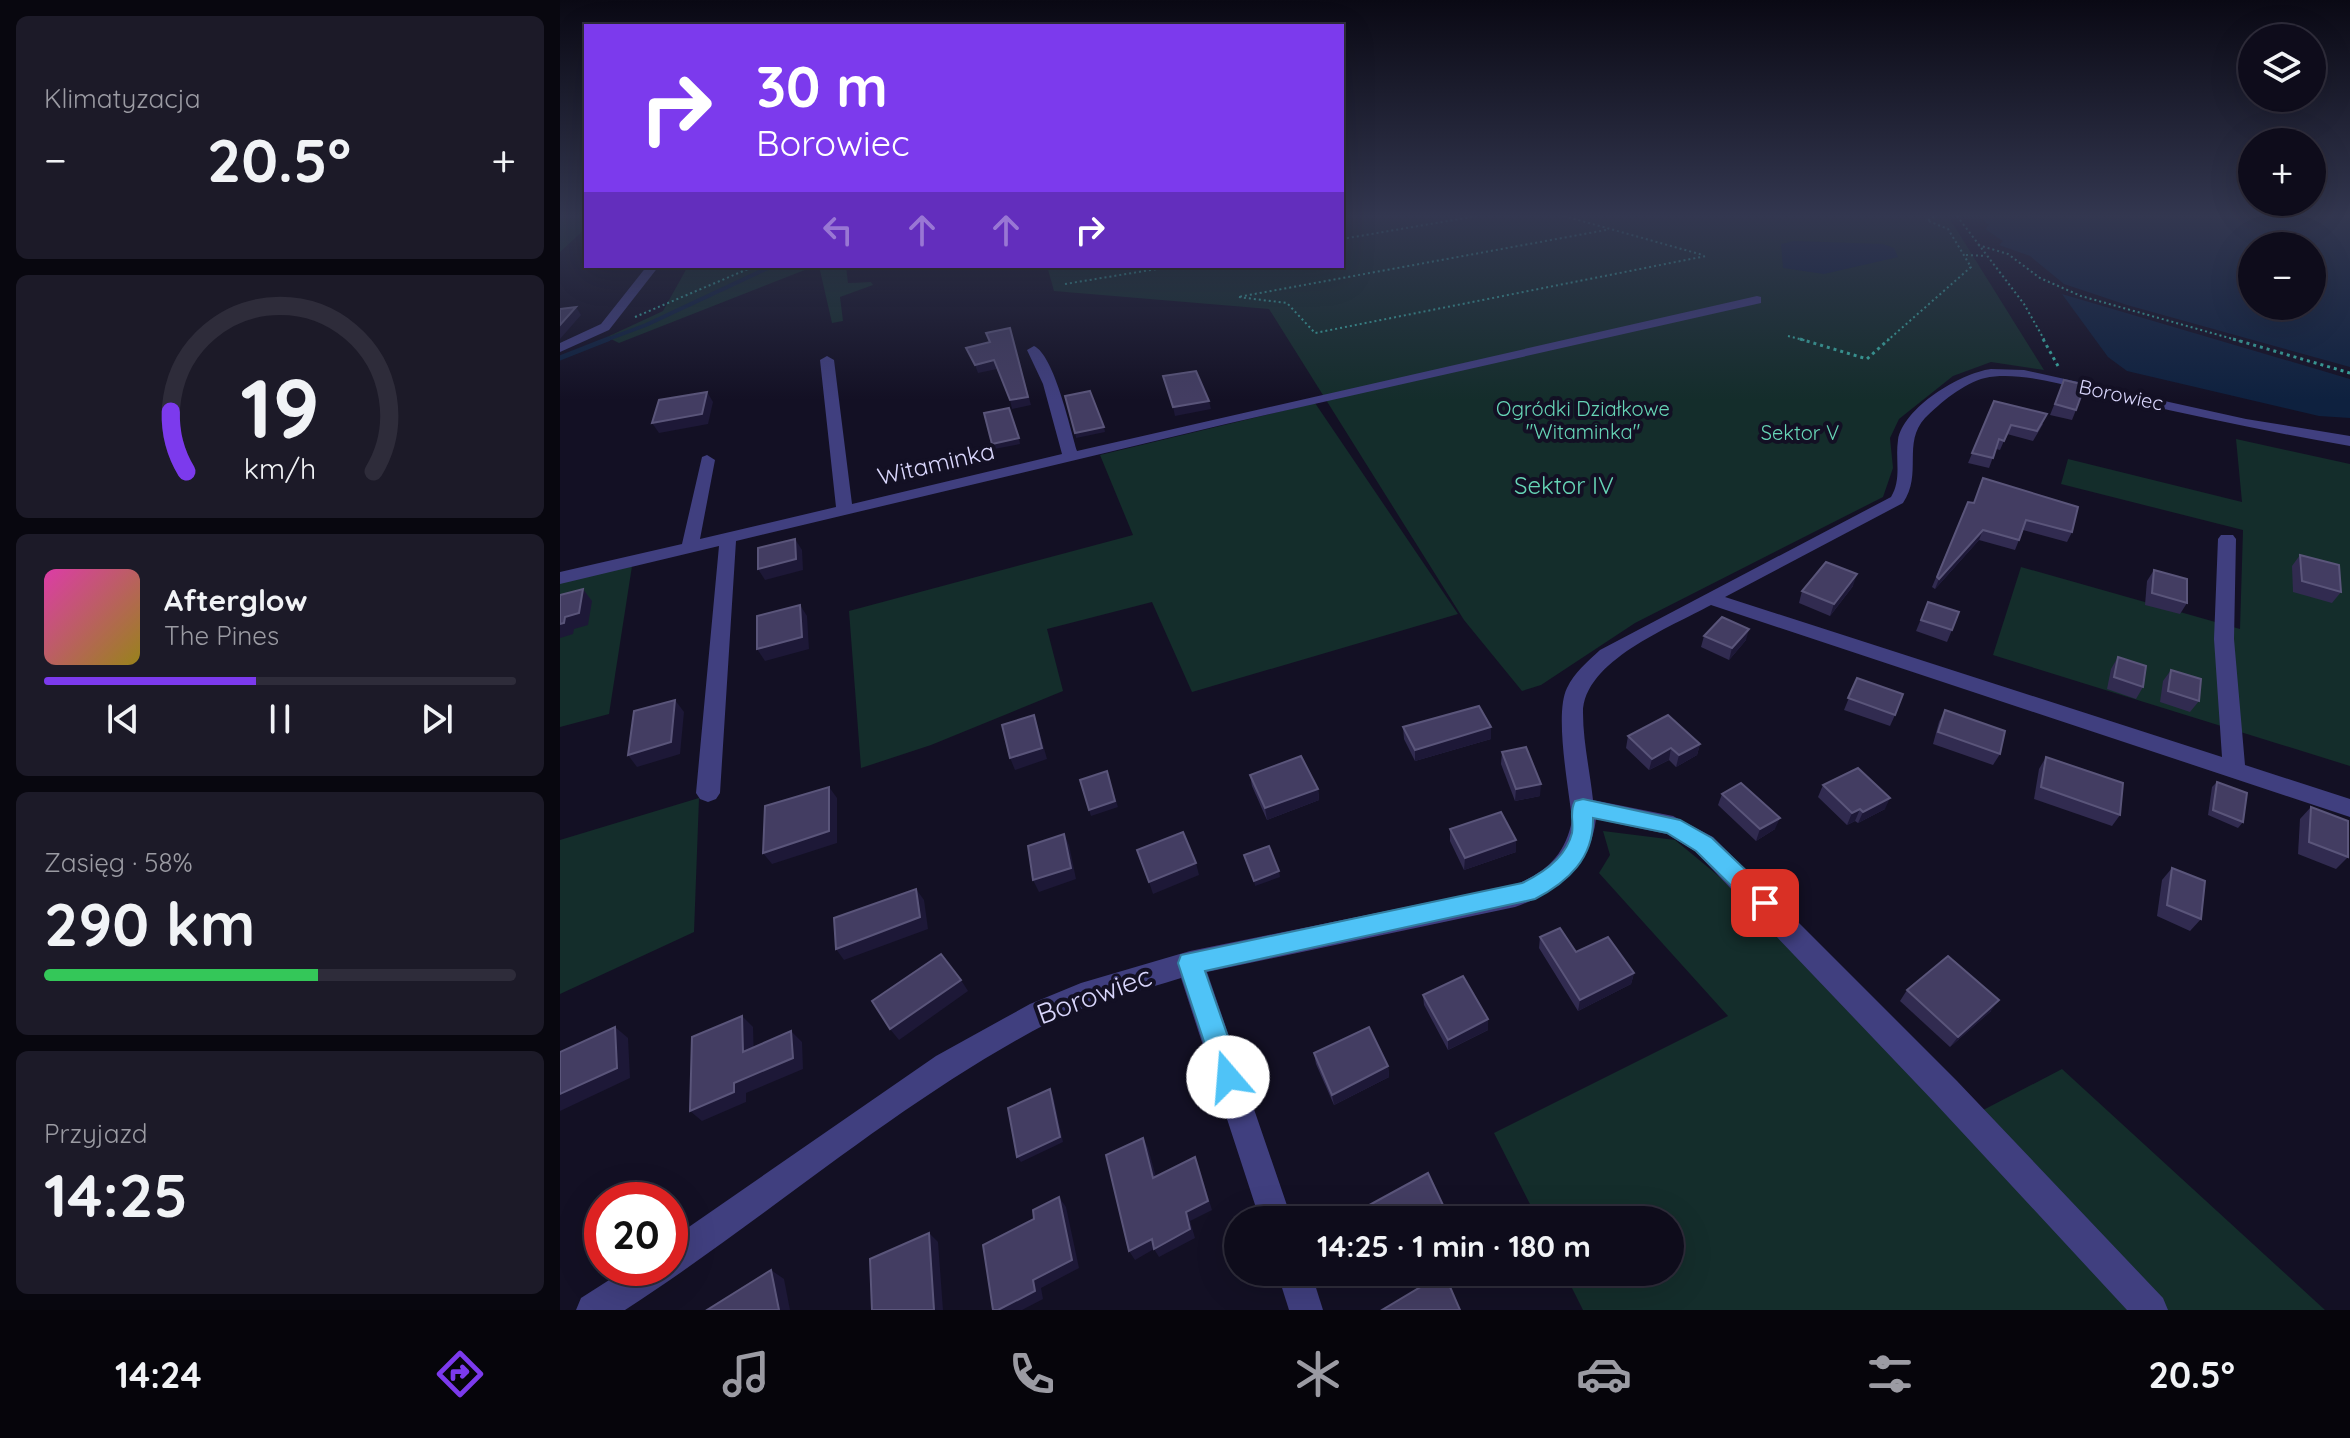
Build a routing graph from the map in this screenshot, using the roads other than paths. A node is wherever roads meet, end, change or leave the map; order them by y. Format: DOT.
graph roads {
  1 [pos="644,277"];
  2 [pos="1757,300"];
  3 [pos="560,348"];
  4 [pos="1034,350"];
  5 [pos="827,360"];
  6 [pos="2350,441"];
  7 [pos="1071,457"];
  8 [pos="707,460"];
  9 [pos="845,510"];
  10 [pos="728,538"];
  11 [pos="2227,539"];
  12 [pos="690,547"];
  13 [pos="560,578"];
  14 [pos="1709,598"];
  15 [pos="2234,770"];
  16 [pos="708,793"];
  17 [pos="1583,807"];
  18 [pos="2350,808"];
  19 [pos="1190,963"];
  20 [pos="1271,1206"];
  21 [pos="688,1247"];
  22 [pos="631,1286"];
  23 [pos="1298,1286"];
  24 [pos="593,1310"];
  25 [pos="1306,1310"];
  26 [pos="2151,1310"];
  1 -- 3 [label="street"];
  2 -- 7 [label="street, Witaminka"];
  4 -- 7 [label="street"];
  5 -- 9 [label="street"];
  6 -- 14 [label="street, Borowiec"];
  7 -- 9 [label="street, Witaminka"];
  8 -- 12 [label="street"];
  9 -- 10 [label="street, Witaminka"];
  10 -- 12 [label="street, Witaminka"];
  10 -- 16 [label="street"];
  11 -- 15 [label="street"];
  12 -- 13 [label="street, Witaminka"];
  14 -- 15 [label="street"];
  14 -- 17 [label="street, Borowiec"];
  15 -- 18 [label="street"];
  17 -- 19 [label="street, Borowiec"];
  17 -- 26 [label="street"];
  19 -- 20 [label="street"];
  19 -- 21 [label="street, Borowiec"];
  22 -- 24 [label="street"];
  23 -- 25 [label="street"];
}
